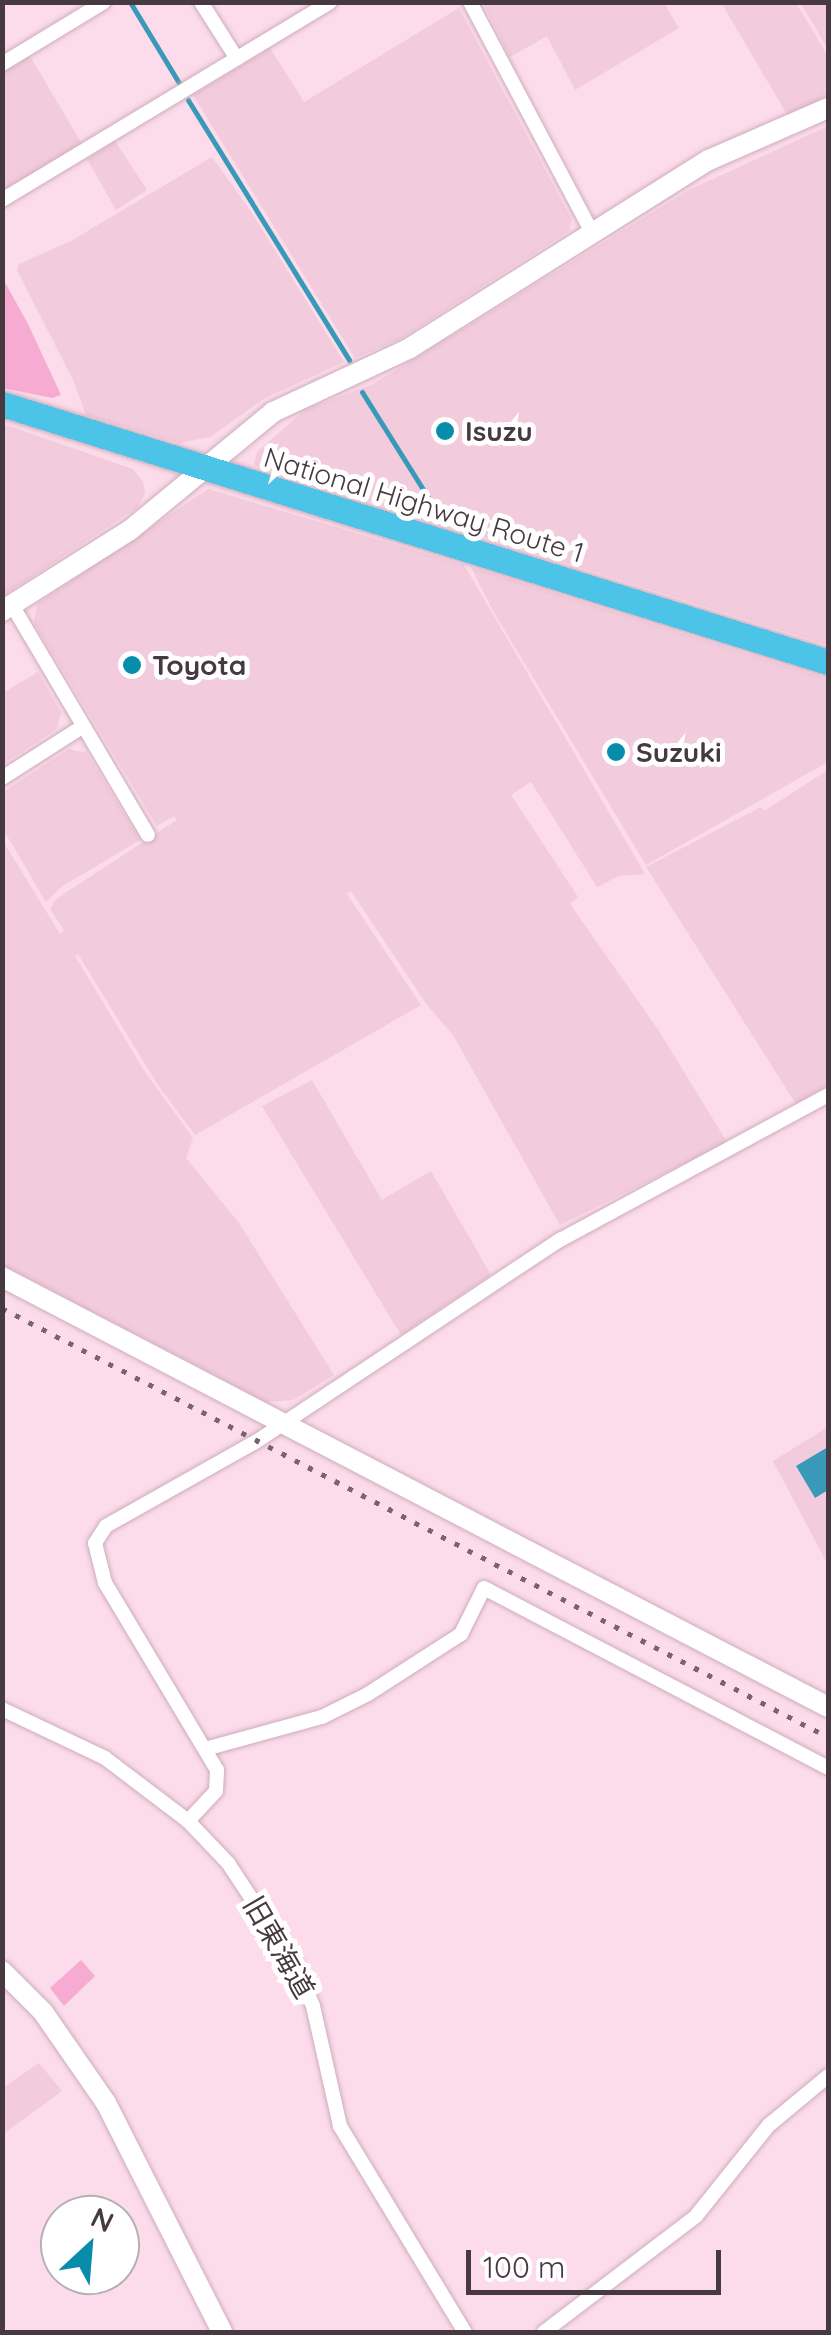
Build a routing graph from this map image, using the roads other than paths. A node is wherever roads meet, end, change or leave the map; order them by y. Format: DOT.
graph roads {
  1 [pos="104,2"];
  2 [pos="202,2"];
  3 [pos="330,2"];
  4 [pos="470,2"];
  5 [pos="236,59"];
  6 [pos="2,64"];
  7 [pos="828,108"];
  8 [pos="2,200"];
  9 [pos="592,232"];
  10 [pos="2,404"];
  11 [pos="201,468"];
  12 [pos="7,608"];
  13 [pos="828,662"];
  14 [pos="82,727"];
  15 [pos="2,778"];
  16 [pos="148,835"];
  17 [pos="828,1095"];
  18 [pos="2,1278"];
  19 [pos="280,1422"];
  20 [pos="828,1707"];
  21 [pos="2,1710"];
  22 [pos="205,1749"];
  23 [pos="828,1768"];
  24 [pos="188,1821"];
  25 [pos="2,1971"];
  26 [pos="828,2076"];
  27 [pos="222,2332"];
  28 [pos="465,2332"];
  29 [pos="544,2332"];
  1 -- 6 [label="street"];
  2 -- 5 [label="street"];
  3 -- 5 [label="street"];
  4 -- 9 [label="street"];
  5 -- 8 [label="street"];
  7 -- 9 [label="street"];
  9 -- 11 [label="street"];
  10 -- 11 [label="highway, National Highway Route 1"];
  11 -- 12 [label="street"];
  11 -- 13 [label="highway, National Highway Route 1"];
  12 -- 14 [label="street"];
  14 -- 15 [label="street"];
  14 -- 16 [label="street"];
  17 -- 19 [label="street"];
  18 -- 19 [label="street"];
  19 -- 20 [label="street"];
  19 -- 22 [label="street"];
  21 -- 24 [label="street, 旧東海道"];
  22 -- 23 [label="street"];
  22 -- 24 [label="street"];
  24 -- 28 [label="street, 旧東海道"];
  25 -- 27 [label="street"];
  26 -- 29 [label="street"];
}
